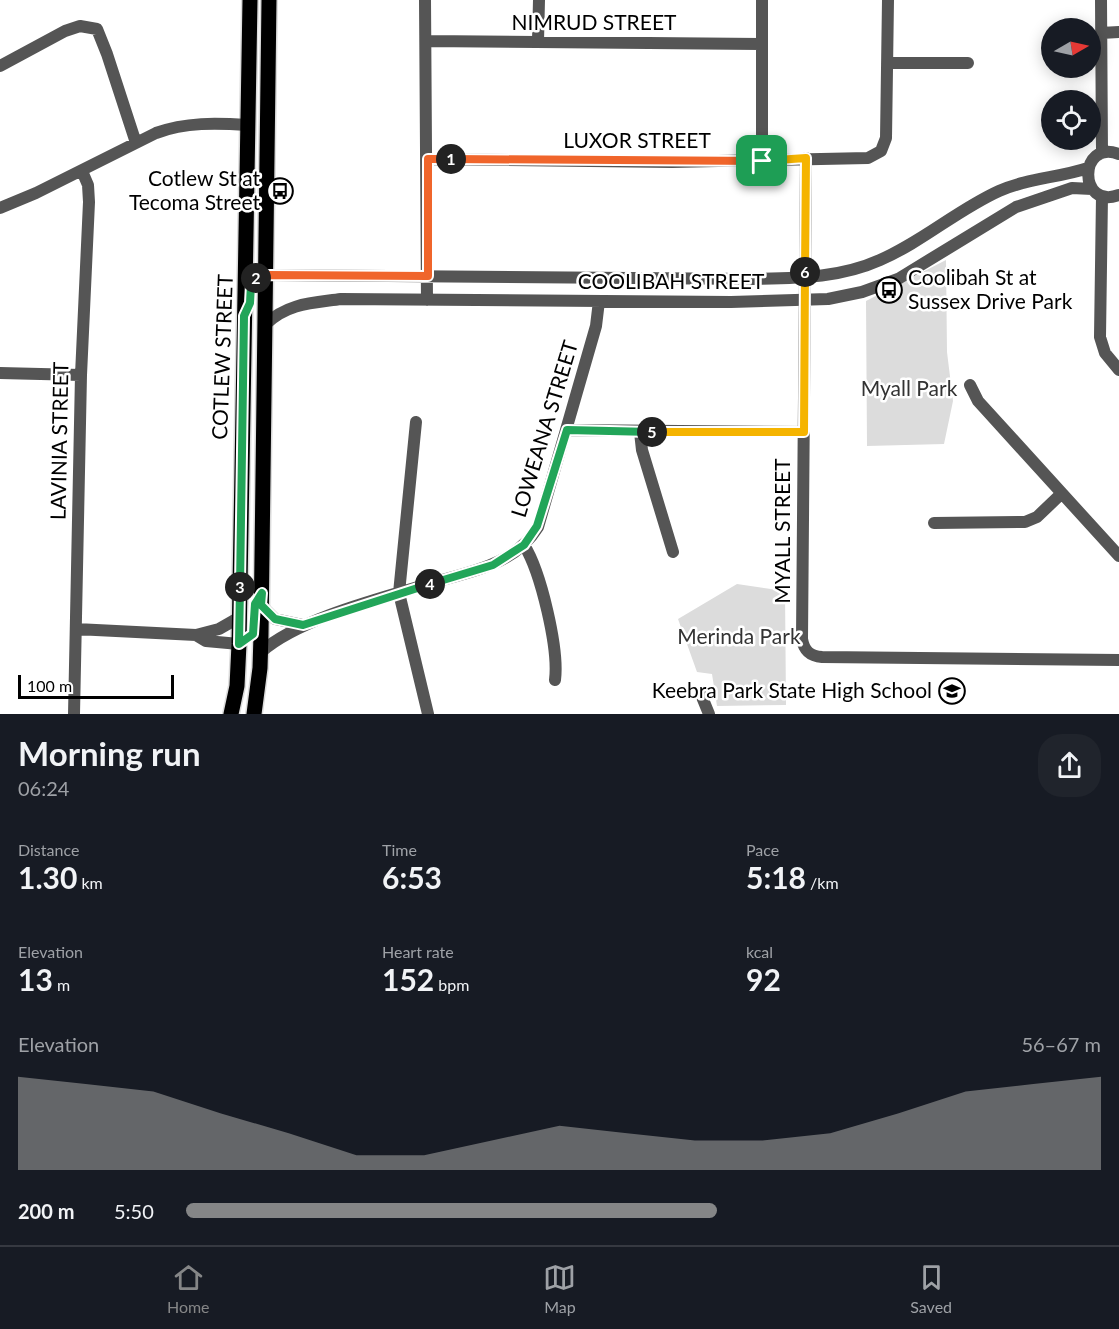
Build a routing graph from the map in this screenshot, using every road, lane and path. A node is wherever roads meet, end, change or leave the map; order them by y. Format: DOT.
graph roads {
  1 [pos="250,0"];
  2 [pos="269,0"];
  3 [pos="425,0"];
  4 [pos="539,0"];
  5 [pos="762,0"];
  6 [pos="888,0"];
  7 [pos="1101,0"];
  8 [pos="1101,18"];
  9 [pos="1119,32"];
  10 [pos="1101,33"];
  11 [pos="426,41"];
  12 [pos="538,42"];
  13 [pos="761,44"];
  14 [pos="887,63"];
  15 [pos="968,63"];
  16 [pos="0,66"];
  17 [pos="248,125"];
  18 [pos="136,143"];
  19 [pos="1102,153"];
  20 [pos="1119,154"];
  21 [pos="806,158"];
  22 [pos="428,159"];
  23 [pos="762,161"];
  24 [pos="1088,168"];
  25 [pos="82,171"];
  26 [pos="1097,192"];
  27 [pos="1119,195"];
  28 [pos="0,208"];
  29 [pos="267,275"];
  30 [pos="428,276"];
  31 [pos="805,278"];
  32 [pos="427,300"];
  33 [pos="599,301"];
  34 [pos="805,302"];
  35 [pos="244,316"];
  36 [pos="266,324"];
  37 [pos="1119,370"];
  38 [pos="0,373"];
  39 [pos="81,375"];
  40 [pos="970,385"];
  41 [pos="416,422"];
  42 [pos="567,430"];
  43 [pos="640,432"];
  44 [pos="804,432"];
  45 [pos="1061,494"];
  46 [pos="934,523"];
  47 [pos="524,545"];
  48 [pos="673,552"];
  49 [pos="1119,556"];
  50 [pos="399,593"];
  51 [pos="261,599"];
  52 [pos="240,617"];
  53 [pos="303,625"];
  54 [pos="76,629"];
  55 [pos="196,635"];
  56 [pos="239,644"];
  57 [pos="261,652"];
  58 [pos="1119,660"];
  59 [pos="555,680"];
  60 [pos="700,692"];
  61 [pos="74,714"];
  62 [pos="231,714"];
  63 [pos="254,714"];
  64 [pos="428,714"];
  65 [pos="709,714"];
  1 -- 17 [label="main road, COTLEW STREET"];
  2 -- 29 [label="main road, COTLEW STREET"];
  3 -- 11 [label="street"];
  4 -- 12 [label="street"];
  5 -- 13 [label="street"];
  6 -- 14 [label="street"];
  7 -- 8 [label="street"];
  9 -- 10 [label="street"];
  10 -- 19 [label="street"];
  11 -- 12 [label="street, NIMRUD STREET"];
  11 -- 22 [label="street"];
  12 -- 13 [label="street, NIMRUD STREET"];
  13 -- 23 [label="street"];
  14 -- 15 [label="street"];
  14 -- 21 [label="street, LUXOR STREET"];
  16 -- 18 [label="street"];
  17 -- 18 [label="street"];
  17 -- 35 [label="main road, COTLEW STREET"];
  18 -- 25 [label="street"];
  19 -- 20 [label="street"];
  19 -- 24 [label="street"];
  21 -- 23 [label="street, LUXOR STREET"];
  21 -- 31 [label="street, MYALL STREET"];
  22 -- 23 [label="street, LUXOR STREET"];
  22 -- 30 [label="street"];
  24 -- 26 [label="street"];
  24 -- 31 [label="street, COOLIBAH STREET"];
  25 -- 28 [label="street"];
  25 -- 39 [label="street, LAVINIA STREET"];
  26 -- 27 [label="street, COOLIBAH STREET"];
  26 -- 34 [label="street, COOLIBAH STREET"];
  26 -- 37 [label="street"];
  29 -- 30 [label="street, COOLIBAH STREET"];
  29 -- 35 [label="main road"];
  29 -- 36 [label="main road, COTLEW STREET"];
  30 -- 31 [label="street, COOLIBAH STREET"];
  30 -- 32 [label="street"];
  31 -- 34 [label="street, MYALL STREET"];
  32 -- 33 [label="street, COOLIBAH STREET"];
  32 -- 36 [label="street, COOLIBAH STREET"];
  33 -- 34 [label="street, COOLIBAH STREET"];
  33 -- 42 [label="street, LOWEANA STREET"];
  34 -- 44 [label="street, MYALL STREET"];
  35 -- 52 [label="main road, COTLEW STREET"];
  36 -- 51 [label="main road, COTLEW STREET"];
  38 -- 39 [label="street"];
  39 -- 54 [label="street, LAVINIA STREET"];
  40 -- 45 [label="street"];
  41 -- 50 [label="street"];
  42 -- 43 [label="street"];
  42 -- 47 [label="street, LOWEANA STREET"];
  43 -- 44 [label="street"];
  43 -- 48 [label="street"];
  44 -- 58 [label="street, MYALL STREET"];
  45 -- 46 [label="street"];
  45 -- 49 [label="street"];
  47 -- 50 [label="street, LOWEANA STREET"];
  47 -- 59 [label="street"];
  50 -- 53 [label="street, LOWEANA STREET"];
  50 -- 64 [label="street"];
  51 -- 53 [label="street"];
  51 -- 56 [label="main road"];
  51 -- 57 [label="main road, COTLEW STREET"];
  52 -- 55 [label="street"];
  52 -- 56 [label="main road, COTLEW STREET"];
  53 -- 57 [label="street, LOWEANA STREET"];
  54 -- 55 [label="street"];
  54 -- 61 [label="street, LAVINIA STREET"];
  55 -- 56 [label="street"];
  56 -- 62 [label="main road, COTLEW STREET"];
  57 -- 63 [label="main road, COTLEW STREET"];
  60 -- 65 [label="street"];
}
